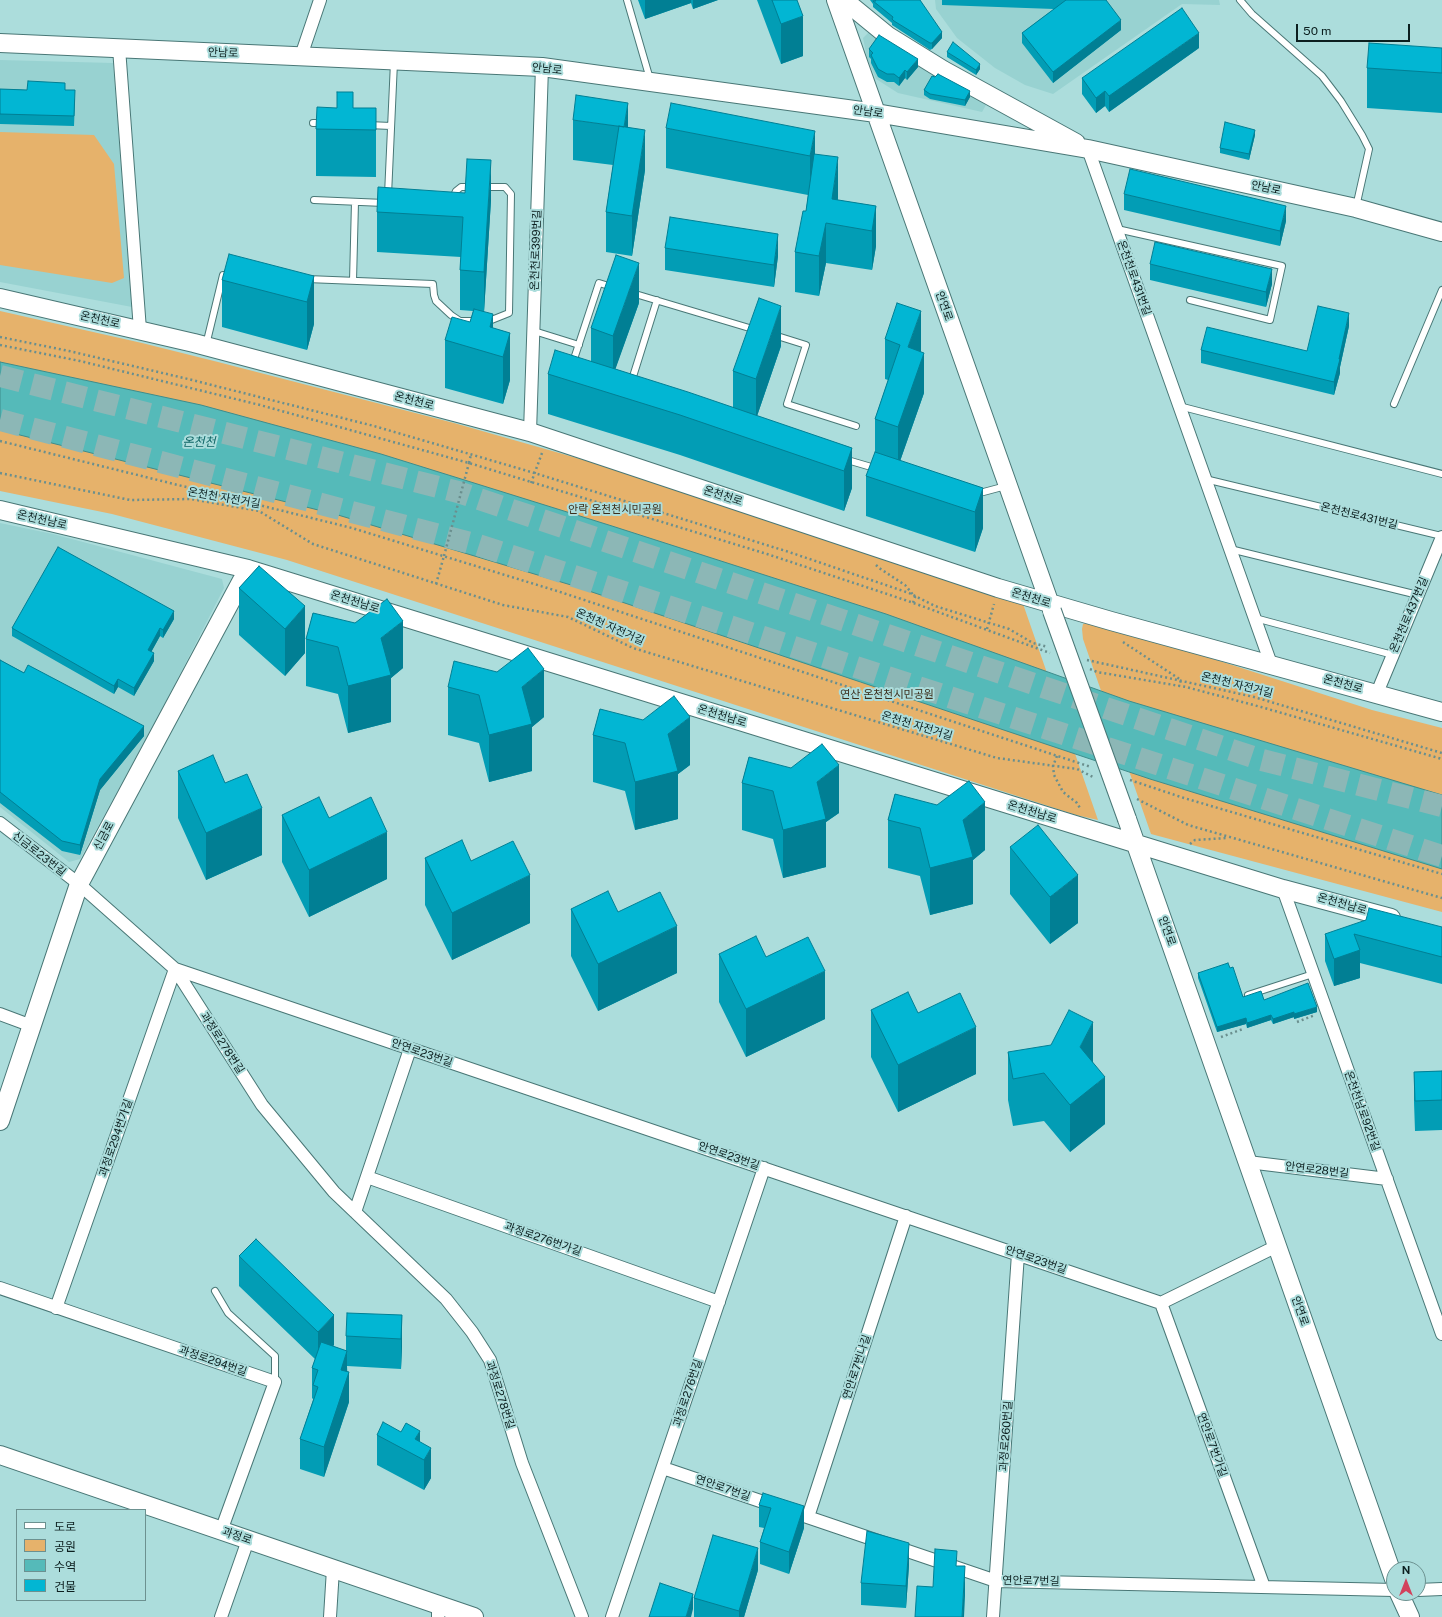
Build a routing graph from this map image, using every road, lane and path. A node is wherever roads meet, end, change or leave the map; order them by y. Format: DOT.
graph roads {
  1 [pos="320,0"];
  2 [pos="627,0"];
  3 [pos="836,0"];
  4 [pos="844,0"];
  5 [pos="1240,0"];
  6 [pos="0,43"];
  7 [pos="119,48"];
  8 [pos="301,56"];
  9 [pos="394,61"];
  10 [pos="542,67"];
  11 [pos="650,82"];
  12 [pos="876,113"];
  13 [pos="313,123"];
  14 [pos="328,123"];
  15 [pos="359,124"];
  16 [pos="391,126"];
  17 [pos="1088,150"];
  18 [pos="314,200"];
  19 [pos="355,202"];
  20 [pos="387,203"];
  21 [pos="394,203"];
  22 [pos="446,204"];
  23 [pos="1356,208"];
  24 [pos="1117,229"];
  25 [pos="1442,232"];
  26 [pos="238,276"];
  27 [pos="299,278"];
  28 [pos="353,281"];
  29 [pos="621,290"];
  30 [pos="1442,290"];
  31 [pos="628,292"];
  32 [pos="0,298"];
  33 [pos="657,300"];
  34 [pos="1190,300"];
  35 [pos="140,330"];
  36 [pos="534,331"];
  37 [pos="761,331"];
  38 [pos="769,334"];
  39 [pos="0,337"];
  40 [pos="579,344"];
  41 [pos="0,345"];
  42 [pos="206,346"];
  43 [pos="572,366"];
  44 [pos="628,392"];
  45 [pos="1394,404"];
  46 [pos="1179,406"];
  47 [pos="856,426"];
  48 [pos="539,435"];
  49 [pos="0,441"];
  50 [pos="472,454"];
  51 [pos="838,457"];
  52 [pos="469,463"];
  53 [pos="883,471"];
  54 [pos="0,473"];
  55 [pos="535,473"];
  56 [pos="1442,474"];
  57 [pos="1205,479"];
  58 [pos="531,482"];
  59 [pos="1008,486"];
  60 [pos="966,497"];
  61 [pos="0,510"];
  62 [pos="1442,537"];
  63 [pos="862,542"];
  64 [pos="1230,549"];
  65 [pos="444,556"];
  66 [pos="248,569"];
  67 [pos="436,584"];
  68 [pos="1418,595"];
  69 [pos="915,596"];
  70 [pos="913,603"];
  71 [pos="1050,607"];
  72 [pos="1255,618"];
  73 [pos="1111,621"];
  74 [pos="989,623"];
  75 [pos="987,629"];
  76 [pos="1055,650"];
  77 [pos="1053,655"];
  78 [pos="1393,655"];
  79 [pos="1084,659"];
  80 [pos="1271,664"];
  81 [pos="1082,666"];
  82 [pos="1181,680"];
  83 [pos="1179,686"];
  84 [pos="1377,693"];
  85 [pos="1442,712"];
  86 [pos="1442,753"];
  87 [pos="1057,756"];
  88 [pos="1442,759"];
  89 [pos="1053,766"];
  90 [pos="1095,768"];
  91 [pos="1124,778"];
  92 [pos="1098,780"];
  93 [pos="1132,797"];
  94 [pos="1082,812"];
  95 [pos="0,823"];
  96 [pos="1230,837"];
  97 [pos="1137,844"];
  98 [pos="1188,848"];
  99 [pos="1442,874"];
  100 [pos="79,884"];
  101 [pos="1283,889"];
  102 [pos="1442,898"];
  103 [pos="1407,922"];
  104 [pos="175,969"];
  105 [pos="1313,974"];
  106 [pos="1248,995"];
  107 [pos="1327,1011"];
  108 [pos="0,1014"];
  109 [pos="1297,1022"];
  110 [pos="32,1026"];
  111 [pos="1243,1029"];
  112 [pos="1206,1042"];
  113 [pos="410,1049"];
  114 [pos="0,1121"];
  115 [pos="1248,1162"];
  116 [pos="764,1168"];
  117 [pos="367,1177"];
  118 [pos="1387,1179"];
  119 [pos="355,1212"];
  120 [pos="906,1216"];
  121 [pos="1277,1246"];
  122 [pos="1018,1254"];
  123 [pos="0,1288"];
  124 [pos="216,1291"];
  125 [pos="719,1302"];
  126 [pos="1161,1303"];
  127 [pos="56,1308"];
  128 [pos="1442,1334"];
  129 [pos="275,1382"];
  130 [pos="0,1455"];
  131 [pos="663,1468"];
  132 [pos="808,1517"];
  133 [pos="222,1531"];
  134 [pos="248,1540"];
  135 [pos="1388,1561"];
  136 [pos="333,1569"];
  137 [pos="996,1581"];
  138 [pos="1264,1587"];
  139 [pos="1442,1588"];
  140 [pos="1426,1589"];
  141 [pos="1386,1590"];
  142 [pos="1403,1601"];
  143 [pos="438,1611"];
  144 [pos="221,1617"];
  145 [pos="330,1617"];
  146 [pos="474,1617"];
  147 [pos="582,1617"];
  148 [pos="612,1617"];
  149 [pos="993,1617"];
  150 [pos="1410,1617"];
  1 -- 8 [label="street"];
  2 -- 11 [label="lane"];
  3 -- 12 [label="street, 안연로"];
  4 -- 17 [label="street, 안남로"];
  5 -- 23 [label="lane"];
  6 -- 7 [label="street, 안남로"];
  7 -- 8 [label="street, 안남로"];
  7 -- 35 [label="street"];
  8 -- 9 [label="street, 안남로"];
  9 -- 10 [label="street, 안남로"];
  9 -- 16 [label="lane"];
  10 -- 11 [label="street, 안남로"];
  10 -- 36 [label="street, 온천천로399번길"];
  11 -- 12 [label="street, 안남로"];
  12 -- 17 [label="street, 안남로"];
  12 -- 59 [label="street, 안연로"];
  13 -- 14 [label="lane"];
  15 -- 16 [label="lane"];
  16 -- 20 [label="lane"];
  17 -- 23 [label="street, 안남로"];
  17 -- 24 [label="street, 온천천로431번길"];
  18 -- 19 [label="lane"];
  19 -- 20 [label="lane"];
  19 -- 28 [label="lane"];
  20 -- 21 [label="lane"];
  22 -- 28 [label="lane"];
  23 -- 25 [label="street, 안남로"];
  24 -- 34 [label="lane"];
  24 -- 46 [label="street, 온천천로431번길"];
  26 -- 42 [label="lane"];
  27 -- 28 [label="lane"];
  29 -- 40 [label="lane"];
  30 -- 45 [label="lane"];
  31 -- 33 [label="lane"];
  32 -- 35 [label="street, 온천천로"];
  33 -- 37 [label="lane"];
  33 -- 44 [label="lane"];
  35 -- 42 [label="street, 온천천로"];
  36 -- 40 [label="lane"];
  36 -- 48 [label="street, 온천천로399번길"];
  38 -- 47 [label="lane"];
  39 -- 50 [label="path"];
  40 -- 43 [label="lane"];
  41 -- 52 [label="path"];
  42 -- 48 [label="street, 온천천로"];
  46 -- 56 [label="lane"];
  46 -- 57 [label="street, 온천천로431번길"];
  48 -- 55 [label="path"];
  48 -- 63 [label="street, 온천천로"];
  49 -- 65 [label="path"];
  50 -- 52 [label="path"];
  50 -- 55 [label="path"];
  51 -- 53 [label="lane"];
  52 -- 58 [label="path"];
  52 -- 65 [label="path, bridge"];
  54 -- 67 [label="path, 온천천 자전거길"];
  55 -- 58 [label="path"];
  55 -- 69 [label="path"];
  57 -- 62 [label="lane, 온천천로431번길"];
  57 -- 64 [label="street, 온천천로431번길"];
  58 -- 70 [label="path"];
  59 -- 60 [label="lane"];
  59 -- 71 [label="street, 안연로"];
  61 -- 66 [label="street, 온천천남로"];
  62 -- 68 [label="street, 온천천로437번길"];
  63 -- 69 [label="path"];
  63 -- 71 [label="street, 온천천로"];
  64 -- 68 [label="lane"];
  64 -- 72 [label="street, 온천천로431번길"];
  65 -- 67 [label="path"];
  65 -- 87 [label="path"];
  66 -- 97 [label="street, 온천천남로"];
  66 -- 100 [label="street, 신금로"];
  67 -- 89 [label="path, 온천천 자전거길"];
  68 -- 78 [label="street, 온천천로437번길"];
  69 -- 70 [label="path"];
  69 -- 74 [label="path"];
  70 -- 75 [label="path"];
  71 -- 73 [label="street, 온천천로"];
  71 -- 97 [label="street, 안연로, bridge"];
  72 -- 78 [label="lane"];
  72 -- 80 [label="street, 온천천로431번길"];
  73 -- 80 [label="street, 온천천로"];
  73 -- 82 [label="path"];
  74 -- 75 [label="path"];
  74 -- 76 [label="path"];
  75 -- 77 [label="path"];
  78 -- 84 [label="street, 온천천로437번길"];
  79 -- 82 [label="path, 온천천 자전거길"];
  80 -- 84 [label="street, 온천천로"];
  81 -- 83 [label="path"];
  82 -- 83 [label="path"];
  82 -- 86 [label="path, 온천천 자전거길"];
  83 -- 88 [label="path"];
  84 -- 85 [label="street, 온천천로"];
  87 -- 89 [label="path"];
  87 -- 90 [label="path"];
  89 -- 92 [label="path, 온천천 자전거길"];
  89 -- 94 [label="path"];
  91 -- 99 [label="path"];
  93 -- 96 [label="path"];
  95 -- 100 [label="street, 신금로23번길"];
  96 -- 98 [label="path"];
  96 -- 102 [label="path"];
  97 -- 101 [label="street, 온천천남로"];
  97 -- 112 [label="street, 안연로"];
  100 -- 104 [label="street, 과정로278번길"];
  100 -- 110 [label="street, 신금로"];
  101 -- 103 [label="street, 온천천남로"];
  101 -- 105 [label="street, 온천천남로92번길"];
  104 -- 113 [label="street, 안연로23번길"];
  104 -- 119 [label="street, 과정로278번길"];
  104 -- 127 [label="street, 과정로294번가길"];
  105 -- 106 [label="lane"];
  105 -- 107 [label="street, 온천천남로92번길"];
  107 -- 109 [label="path"];
  107 -- 118 [label="street, 온천천남로92번길"];
  108 -- 110 [label="street"];
  110 -- 114 [label="street, 신금로"];
  111 -- 112 [label="path"];
  112 -- 115 [label="street, 안연로"];
  113 -- 116 [label="street, 안연로23번길"];
  113 -- 117 [label="street"];
  115 -- 118 [label="street, 안연로28번길"];
  115 -- 121 [label="street, 안연로"];
  116 -- 120 [label="street, 안연로23번길"];
  116 -- 125 [label="street, 과정로276번길"];
  117 -- 119 [label="street"];
  117 -- 125 [label="street, 과정로276번가길"];
  118 -- 128 [label="street, 온천천남로92번길"];
  119 -- 147 [label="street, 과정로278번길"];
  120 -- 122 [label="street, 안연로23번길"];
  120 -- 132 [label="street, 연안로7번나길"];
  121 -- 126 [label="street"];
  121 -- 135 [label="street, 안연로"];
  122 -- 126 [label="street, 안연로23번길"];
  122 -- 137 [label="street, 과정로260번길"];
  123 -- 127 [label="street, 과정로294번길"];
  124 -- 129 [label="lane"];
  125 -- 131 [label="street, 과정로276번길"];
  126 -- 138 [label="street, 연안로7번가길"];
  127 -- 129 [label="street, 과정로294번길"];
  129 -- 133 [label="street"];
  130 -- 133 [label="street, 과정로"];
  131 -- 132 [label="street, 연안로7번길"];
  131 -- 148 [label="street, 과정로276번길"];
  132 -- 137 [label="street, 연안로7번길"];
  133 -- 134 [label="street, 과정로"];
  134 -- 136 [label="street, 과정로"];
  134 -- 144 [label="street"];
  136 -- 143 [label="street, 과정로"];
  136 -- 145 [label="street"];
  137 -- 138 [label="street, 연안로7번길"];
  137 -- 149 [label="street, 과정로260번길"];
  138 -- 141 [label="street, 연안로7번길"];
  139 -- 140 [label="street"];
  142 -- 150 [label="street"];
  143 -- 146 [label="street, 과정로"];
}
